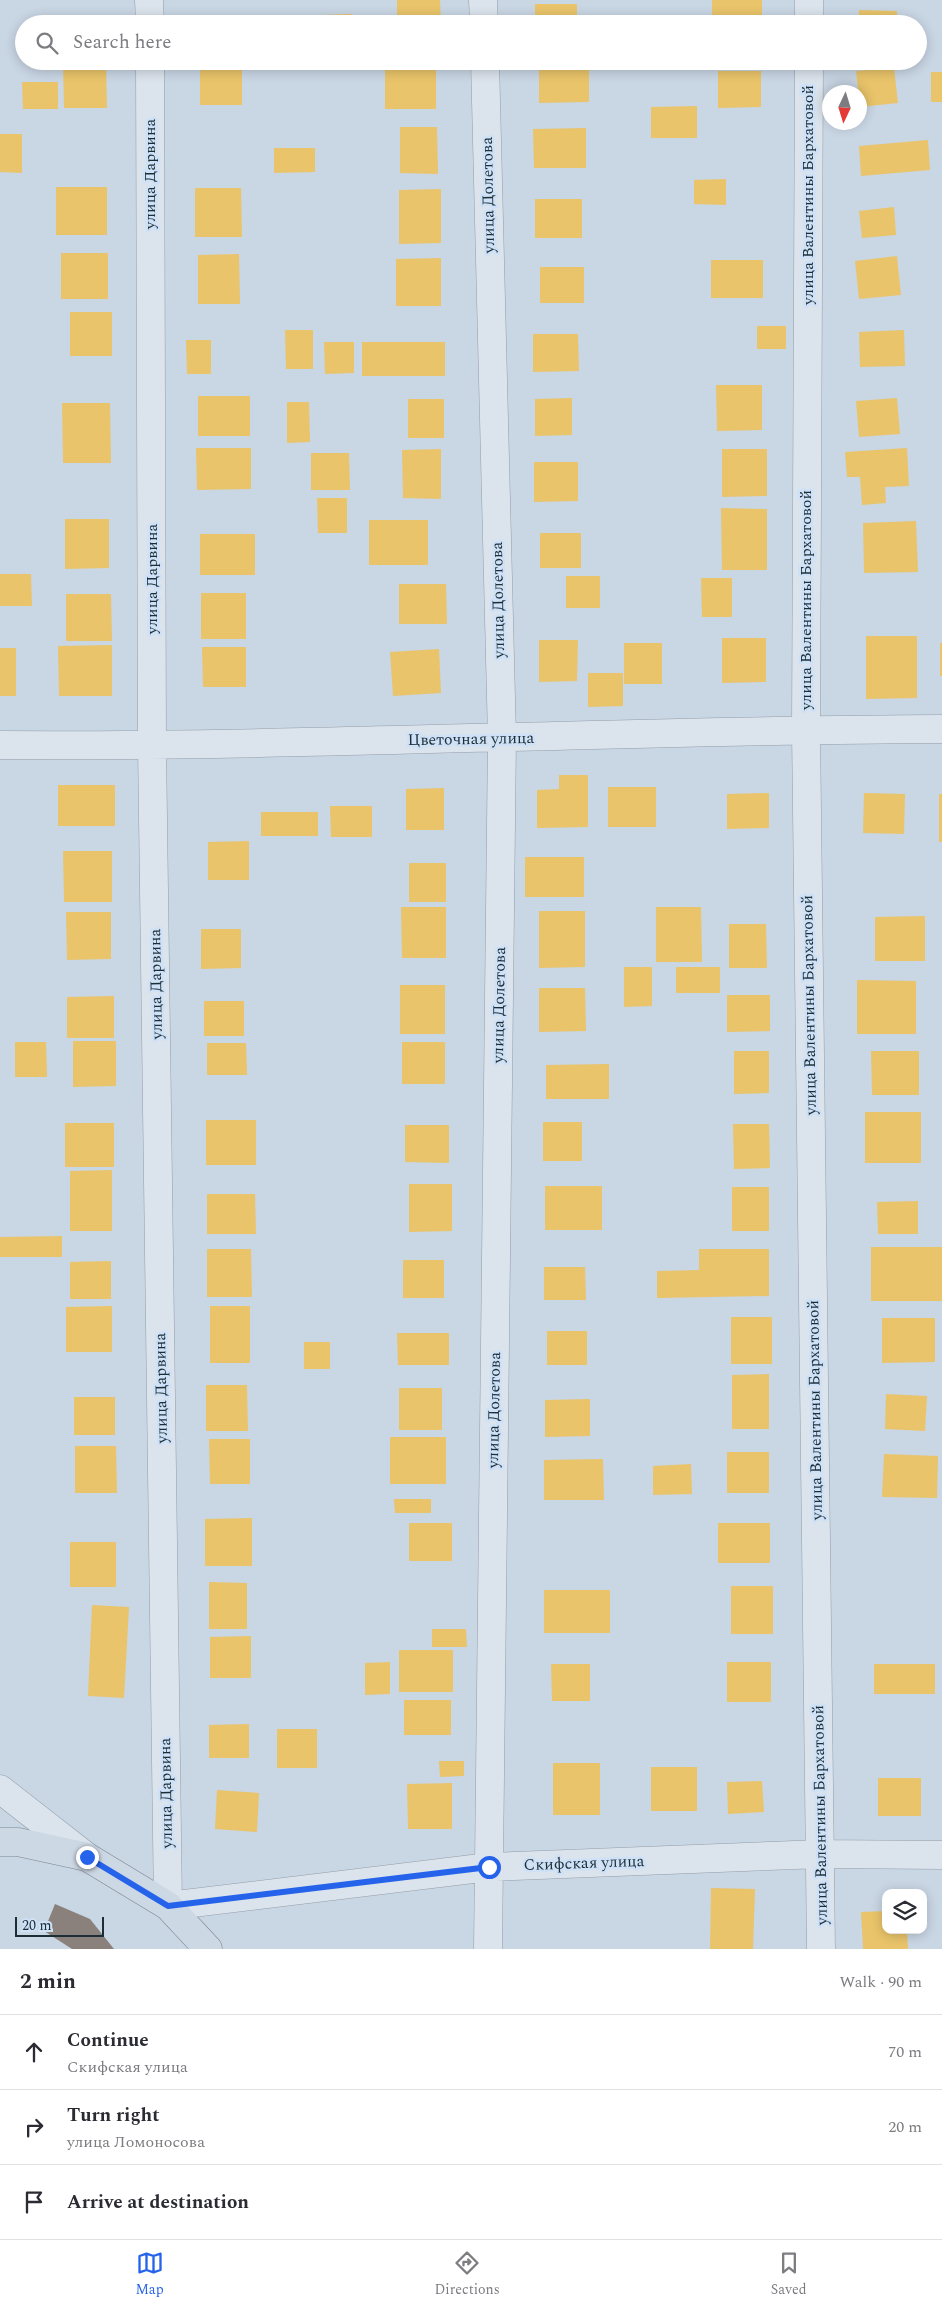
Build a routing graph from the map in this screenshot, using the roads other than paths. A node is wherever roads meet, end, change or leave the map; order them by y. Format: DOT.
graph roads {
  1 [pos="150,0"];
  2 [pos="483,0"];
  3 [pos="809,0"];
  4 [pos="150,15"];
  5 [pos="484,15"];
  6 [pos="809,15"];
  7 [pos="150,70"];
  8 [pos="484,70"];
  9 [pos="809,70"];
  10 [pos="806,730"];
  11 [pos="942,730"];
  12 [pos="502,738"];
  13 [pos="0,745"];
  14 [pos="152,746"];
  15 [pos="0,1789"];
  16 [pos="0,1842"];
  17 [pos="821,1854"];
  18 [pos="942,1855"];
  19 [pos="87,1857"];
  20 [pos="489,1867"];
  21 [pos="168,1906"];
  22 [pos="208,1949"];
  23 [pos="488,1949"];
  24 [pos="821,1949"];
  1 -- 4 [label="street"];
  2 -- 5 [label="street"];
  3 -- 6 [label="street"];
  7 -- 14 [label="street, улица Дарвина"];
  8 -- 12 [label="street, улица Долетова"];
  9 -- 10 [label="street, улица Валентины Бархатовой"];
  10 -- 11 [label="street, Цветочная улица"];
  10 -- 12 [label="street, Цветочная улица"];
  10 -- 17 [label="street, улица Валентины Бархатовой"];
  12 -- 14 [label="street, Цветочная улица"];
  12 -- 20 [label="street, улица Долетова"];
  13 -- 14 [label="street, Цветочная улица"];
  14 -- 21 [label="street, улица Дарвина"];
  15 -- 19 [label="street"];
  16 -- 19 [label="main road"];
  17 -- 18 [label="street, Скифская улица"];
  17 -- 20 [label="street, Скифская улица"];
  17 -- 24 [label="street, улица Валентины Бархатовой"];
  19 -- 21 [label="main road"];
  20 -- 21 [label="street, Скифская улица"];
  20 -- 23 [label="street, улица Долетова"];
  21 -- 22 [label="main road"];
}
